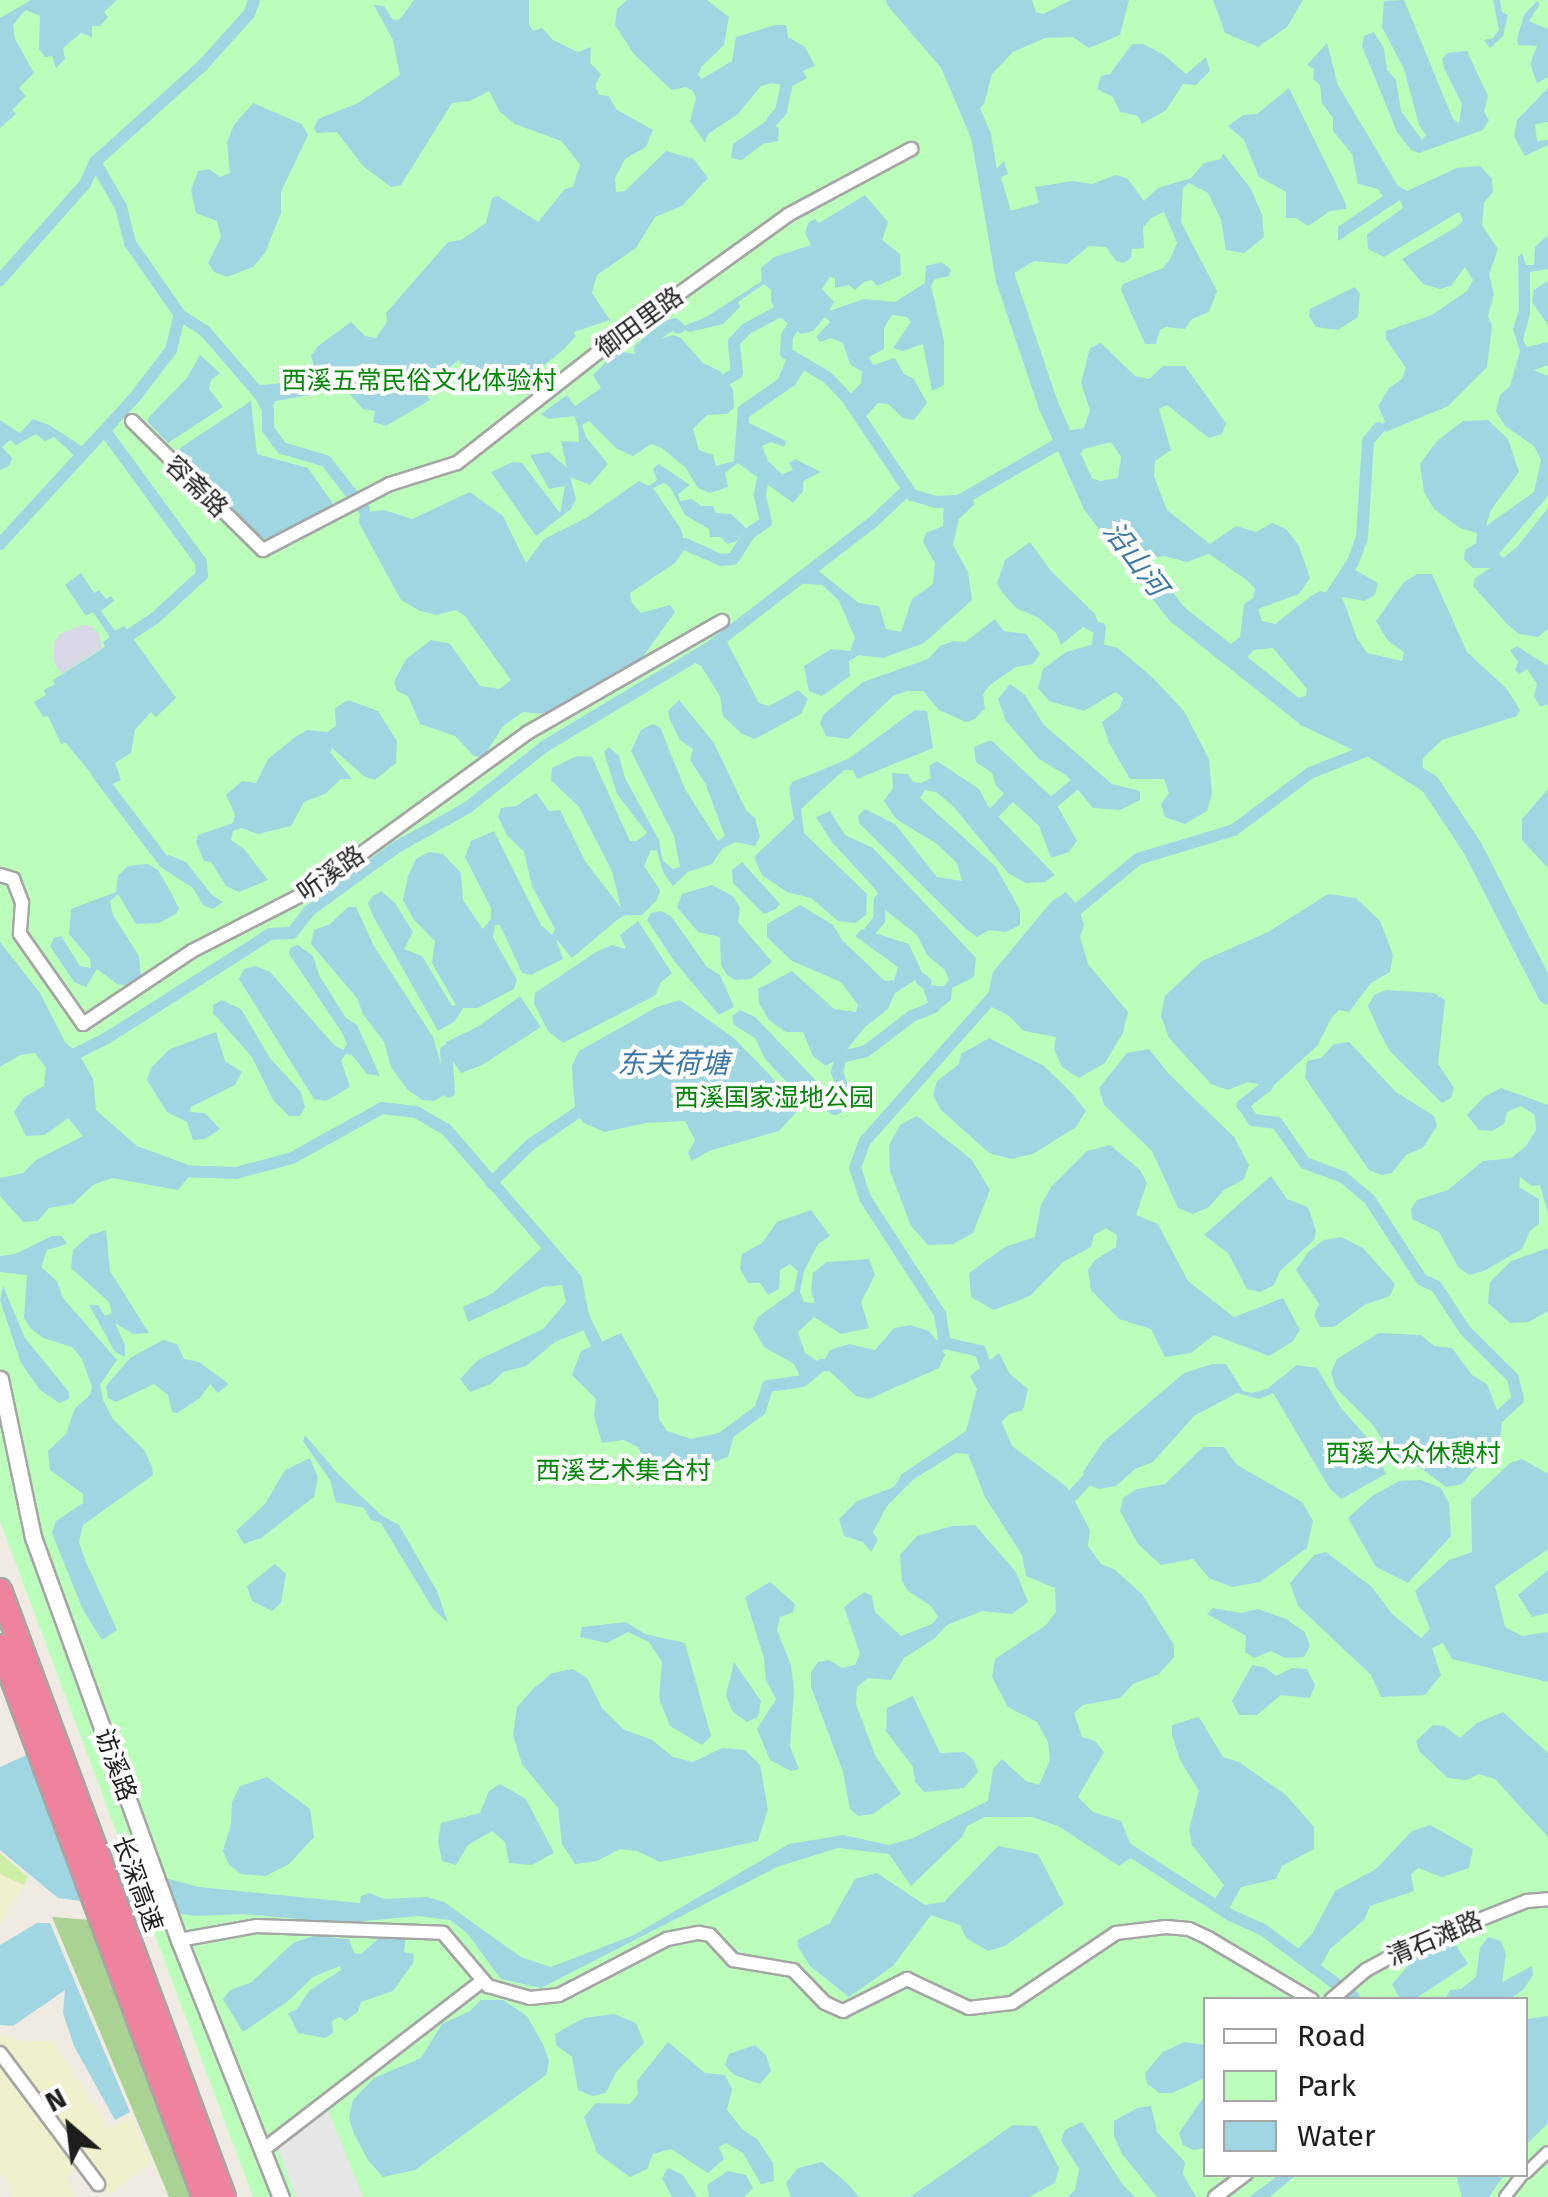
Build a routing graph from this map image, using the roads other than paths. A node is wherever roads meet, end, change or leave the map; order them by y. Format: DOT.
graph roads {
  1 [pos="912,149"];
  2 [pos="132,421"];
  3 [pos="263,550"];
  4 [pos="722,621"];
  5 [pos="2,874"];
  6 [pos="0,1379"];
  7 [pos="0,1590"];
  8 [pos="0,1646"];
  9 [pos="34,1711"];
  10 [pos="1548,1899"];
  11 [pos="111,1921"];
  12 [pos="179,1940"];
  13 [pos="482,1981"];
  14 [pos="1307,1997"];
  15 [pos="1334,1997"];
  16 [pos="0,2053"];
  17 [pos="264,2149"];
  18 [pos="1548,2152"];
  19 [pos="1528,2170"];
  20 [pos="1242,2177"];
  21 [pos="1522,2177"];
  22 [pos="98,2184"];
  23 [pos="204,2197"];
  24 [pos="224,2197"];
  25 [pos="281,2197"];
  26 [pos="1216,2197"];
  27 [pos="1505,2197"];
  1 -- 3 [label="street, 御田里路"];
  2 -- 3 [label="street, 容斋路"];
  4 -- 5 [label="street, 听溪路"];
  6 -- 12 [label="street, 访溪路"];
  7 -- 9 [label="highway, 长深高速"];
  8 -- 9 [label="highway, 长深高速"];
  9 -- 11 [label="highway, 长深高速"];
  10 -- 15 [label="street, 清石滩路"];
  11 -- 23 [label="highway, 长深高速"];
  11 -- 24 [label="highway, 长深高速"];
  12 -- 13 [label="street"];
  12 -- 17 [label="street, 访溪路"];
  13 -- 14 [label="street"];
  13 -- 17 [label="street"];
  16 -- 22 [label="street"];
  17 -- 25 [label="street, 访溪路"];
  18 -- 19 [label="street"];
  20 -- 26 [label="street"];
  21 -- 27 [label="street"];
}
